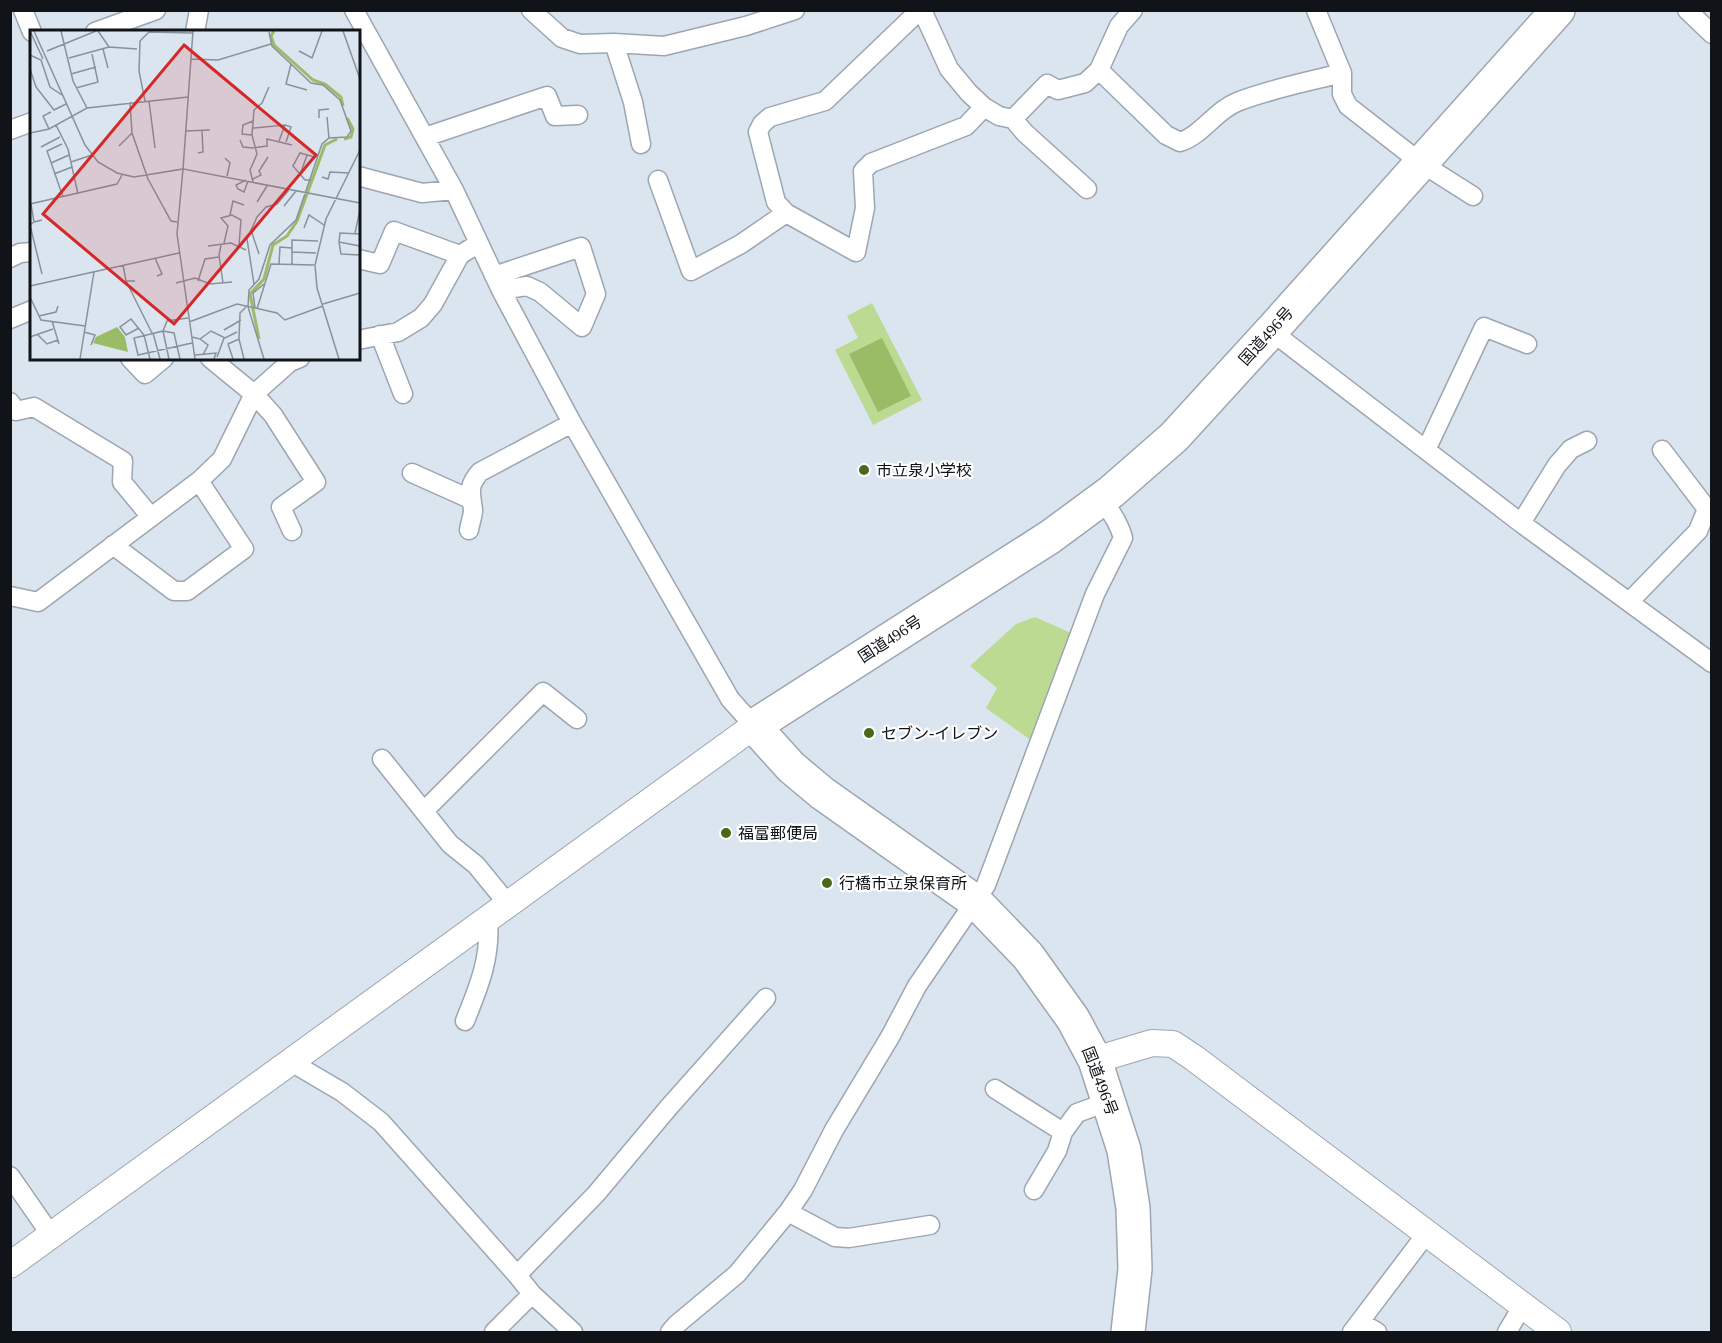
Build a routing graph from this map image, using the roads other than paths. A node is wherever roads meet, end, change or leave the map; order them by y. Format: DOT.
graph roads {
  1 [pos="23,10"];
  2 [pos="156,10"];
  3 [pos="199,10"];
  4 [pos="354,10"];
  5 [pos="531,10"];
  6 [pos="795,10"];
  7 [pos="921,10"];
  8 [pos="1133,10"];
  9 [pos="1316,10"];
  10 [pos="1558,10"];
  11 [pos="1687,10"];
  12 [pos="775,14"];
  13 [pos="31,30"];
  14 [pos="100,30"];
  15 [pos="195,30"];
  16 [pos="1712,34"];
  17 [pos="614,43"];
  18 [pos="1099,70"];
  19 [pos="1342,73"];
  20 [pos="984,107"];
  21 [pos="579,115"];
  22 [pos="1013,119"];
  23 [pos="30,123"];
  24 [pos="10,130"];
  25 [pos="425,137"];
  26 [pos="641,144"];
  27 [pos="1421,163"];
  28 [pos="360,178"];
  29 [pos="658,180"];
  30 [pos="1087,189"];
  31 [pos="454,190"];
  32 [pos="1473,196"];
  33 [pos="786,213"];
  34 [pos="479,243"];
  35 [pos="30,252"];
  36 [pos="460,255"];
  37 [pos="10,258"];
  38 [pos="360,259"];
  39 [pos="497,283"];
  40 [pos="30,311"];
  41 [pos="10,319"];
  42 [pos="1271,332"];
  43 [pos="380,335"];
  44 [pos="360,340"];
  45 [pos="1527,344"];
  46 [pos="132,360"];
  47 [pos="162,360"];
  48 [pos="212,360"];
  49 [pos="296,360"];
  50 [pos="254,394"];
  51 [pos="403,394"];
  52 [pos="10,402"];
  53 [pos="572,423"];
  54 [pos="1587,441"];
  55 [pos="1426,450"];
  56 [pos="1662,450"];
  57 [pos="412,473"];
  58 [pos="199,481"];
  59 [pos="470,499"];
  60 [pos="1101,499"];
  61 [pos="1709,501"];
  62 [pos="151,517"];
  63 [pos="1521,523"];
  64 [pos="469,530"];
  65 [pos="292,531"];
  66 [pos="113,545"];
  67 [pos="10,596"];
  68 [pos="1629,602"];
  69 [pos="1712,663"];
  70 [pos="577,719"];
  71 [pos="754,726"];
  72 [pos="382,759"];
  73 [pos="424,811"];
  74 [pos="976,902"];
  75 [pos="498,912"];
  76 [pos="766,998"];
  77 [pos="465,1021"];
  78 [pos="1095,1060"];
  79 [pos="291,1062"];
  80 [pos="995,1089"];
  81 [pos="1110,1101"];
  82 [pos="1063,1132"];
  83 [pos="10,1176"];
  84 [pos="1034,1190"];
  85 [pos="788,1212"];
  86 [pos="930,1225"];
  87 [pos="1428,1233"];
  88 [pos="51,1235"];
  89 [pos="10,1265"];
  90 [pos="517,1275"];
  91 [pos="532,1294"];
  92 [pos="1523,1305"];
  93 [pos="1356,1327"];
  94 [pos="494,1332"];
  95 [pos="573,1332"];
  96 [pos="670,1332"];
  97 [pos="1128,1332"];
  98 [pos="1377,1332"];
  99 [pos="1507,1332"];
  100 [pos="1558,1332"];
  1 -- 13 [label="street"];
  2 -- 14 [label="street"];
  3 -- 15 [label="street"];
  4 -- 25 [label="street"];
  5 -- 17 [label="street"];
  6 -- 12 [label="street"];
  7 -- 20 [label="street"];
  7 -- 33 [label="street"];
  8 -- 18 [label="street"];
  9 -- 19 [label="street"];
  10 -- 27 [label="highway, 国道496号"];
  11 -- 16 [label="street"];
  12 -- 17 [label="street"];
  17 -- 26 [label="street"];
  18 -- 19 [label="street"];
  18 -- 22 [label="street"];
  19 -- 27 [label="street"];
  20 -- 22 [label="street"];
  20 -- 33 [label="street"];
  21 -- 25 [label="street"];
  22 -- 30 [label="street"];
  23 -- 24 [label="street"];
  25 -- 31 [label="street"];
  27 -- 32 [label="street"];
  27 -- 42 [label="highway, 国道496号"];
  28 -- 31 [label="street"];
  29 -- 33 [label="street"];
  31 -- 34 [label="street"];
  34 -- 36 [label="street"];
  34 -- 39 [label="street"];
  35 -- 37 [label="street"];
  36 -- 38 [label="street"];
  36 -- 43 [label="street"];
  39 -- 39 [label="street"];
  39 -- 53 [label="street"];
  40 -- 41 [label="street"];
  42 -- 55 [label="street"];
  42 -- 60 [label="highway, 国道496号"];
  43 -- 44 [label="street"];
  43 -- 51 [label="street"];
  45 -- 55 [label="street"];
  46 -- 47 [label="street"];
  48 -- 50 [label="street"];
  49 -- 50 [label="street"];
  50 -- 58 [label="street"];
  50 -- 65 [label="street"];
  52 -- 62 [label="street"];
  53 -- 59 [label="street"];
  53 -- 71 [label="street"];
  54 -- 63 [label="street"];
  55 -- 63 [label="street"];
  56 -- 61 [label="street"];
  57 -- 59 [label="street"];
  58 -- 62 [label="street"];
  58 -- 66 [label="street"];
  59 -- 64 [label="street"];
  60 -- 71 [label="highway, 国道496号"];
  60 -- 74 [label="street"];
  61 -- 68 [label="street"];
  62 -- 66 [label="street"];
  63 -- 68 [label="street"];
  66 -- 67 [label="street"];
  68 -- 69 [label="street"];
  70 -- 73 [label="street"];
  71 -- 74 [label="highway, 国道496号"];
  71 -- 75 [label="street"];
  72 -- 73 [label="street"];
  73 -- 75 [label="street"];
  74 -- 78 [label="highway, 国道496号"];
  74 -- 85 [label="street"];
  75 -- 77 [label="street"];
  75 -- 79 [label="street"];
  76 -- 90 [label="street"];
  78 -- 81 [label="highway, 国道496号"];
  78 -- 87 [label="street"];
  79 -- 88 [label="street"];
  79 -- 90 [label="street"];
  80 -- 82 [label="street"];
  81 -- 82 [label="street"];
  81 -- 97 [label="highway, 国道496号"];
  82 -- 84 [label="street"];
  83 -- 88 [label="street"];
  85 -- 86 [label="street"];
  85 -- 96 [label="street"];
  87 -- 92 [label="street"];
  87 -- 93 [label="street"];
  88 -- 89 [label="street"];
  90 -- 91 [label="street"];
  91 -- 94 [label="street"];
  91 -- 95 [label="street"];
  92 -- 99 [label="street"];
  92 -- 100 [label="street"];
  93 -- 98 [label="street"];
}
